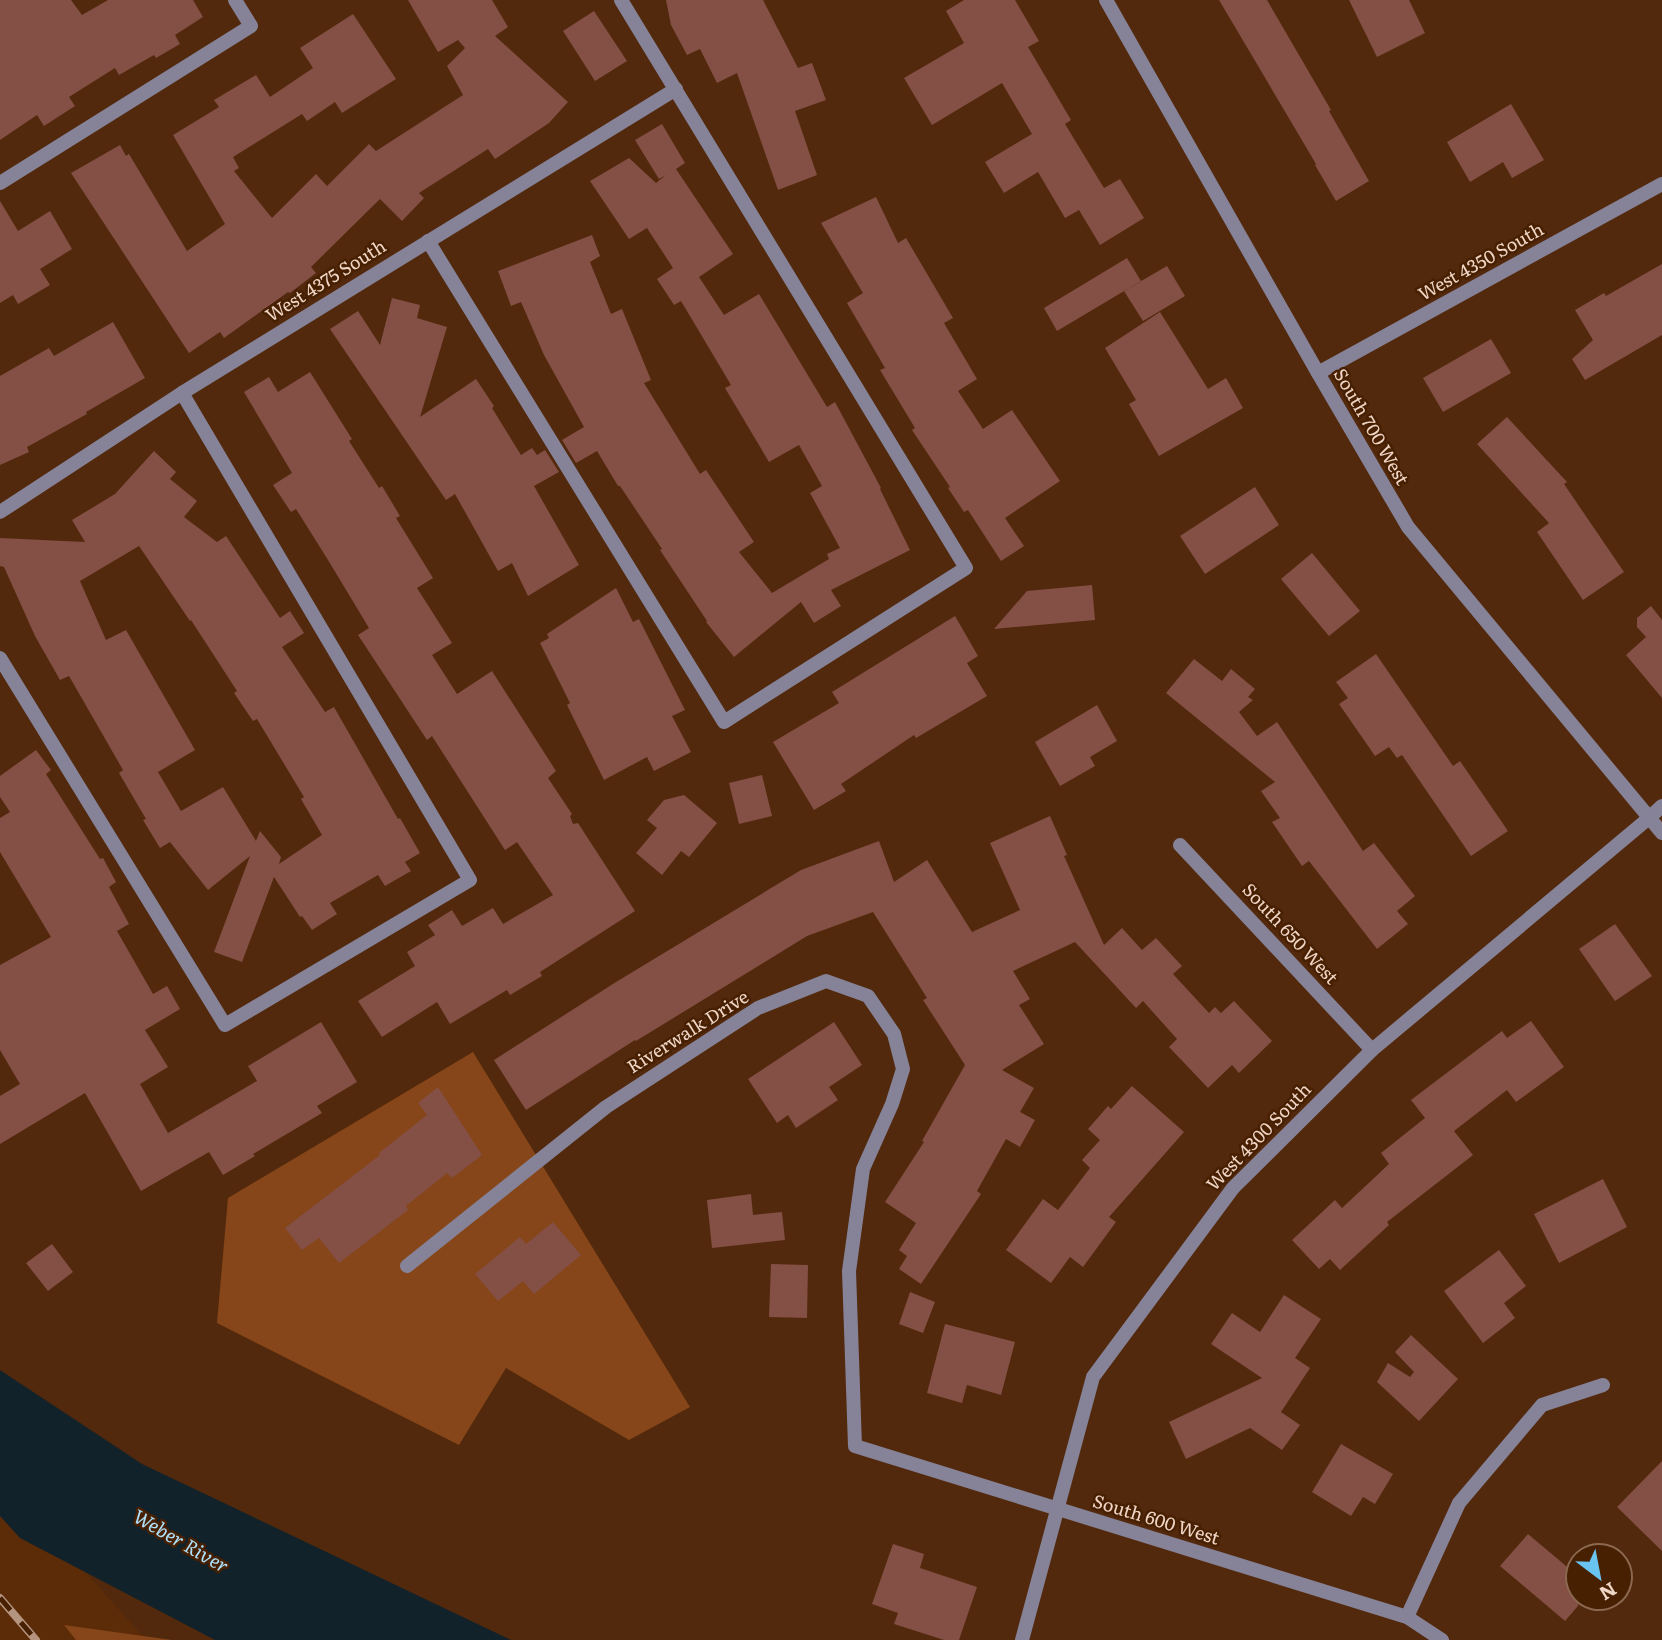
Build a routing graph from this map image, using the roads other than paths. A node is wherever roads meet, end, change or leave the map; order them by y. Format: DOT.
graph roads {
  1 [pos="235,0"];
  2 [pos="621,0"];
  3 [pos="1106,0"];
  4 [pos="676,89"];
  5 [pos="0,183"];
  6 [pos="1662,184"];
  7 [pos="428,241"];
  8 [pos="1318,373"];
  9 [pos="182,393"];
  10 [pos="0,512"];
  11 [pos="0,658"];
  12 [pos="1662,806"];
  13 [pos="1649,818"];
  14 [pos="1662,833"];
  15 [pos="1180,845"];
  16 [pos="1372,1050"];
  17 [pos="407,1266"];
  18 [pos="1603,1385"];
  19 [pos="855,1446"];
  20 [pos="1057,1509"];
  21 [pos="1407,1617"];
  22 [pos="1022,1640"];
  23 [pos="1442,1640"];
  1 -- 5 [label="street"];
  2 -- 4 [label="street"];
  3 -- 8 [label="street, South 700 West"];
  4 -- 7 [label="street, West 4375 South"];
  4 -- 7 [label="street"];
  6 -- 8 [label="street, West 4350 South"];
  7 -- 9 [label="street, West 4375 South"];
  8 -- 13 [label="street, South 700 West"];
  9 -- 10 [label="street, West 4375 South"];
  9 -- 11 [label="street"];
  12 -- 13 [label="street, West 4300 South"];
  13 -- 14 [label="street, South 700 West"];
  13 -- 16 [label="street, West 4300 South"];
  15 -- 16 [label="street, South 650 West"];
  16 -- 20 [label="street, West 4300 South"];
  17 -- 19 [label="street, Riverwalk Drive"];
  18 -- 21 [label="street"];
  19 -- 20 [label="street, South 600 West"];
  20 -- 21 [label="street, South 600 West"];
  20 -- 22 [label="street, West 4300 South"];
  21 -- 23 [label="street, South 600 West"];
}
